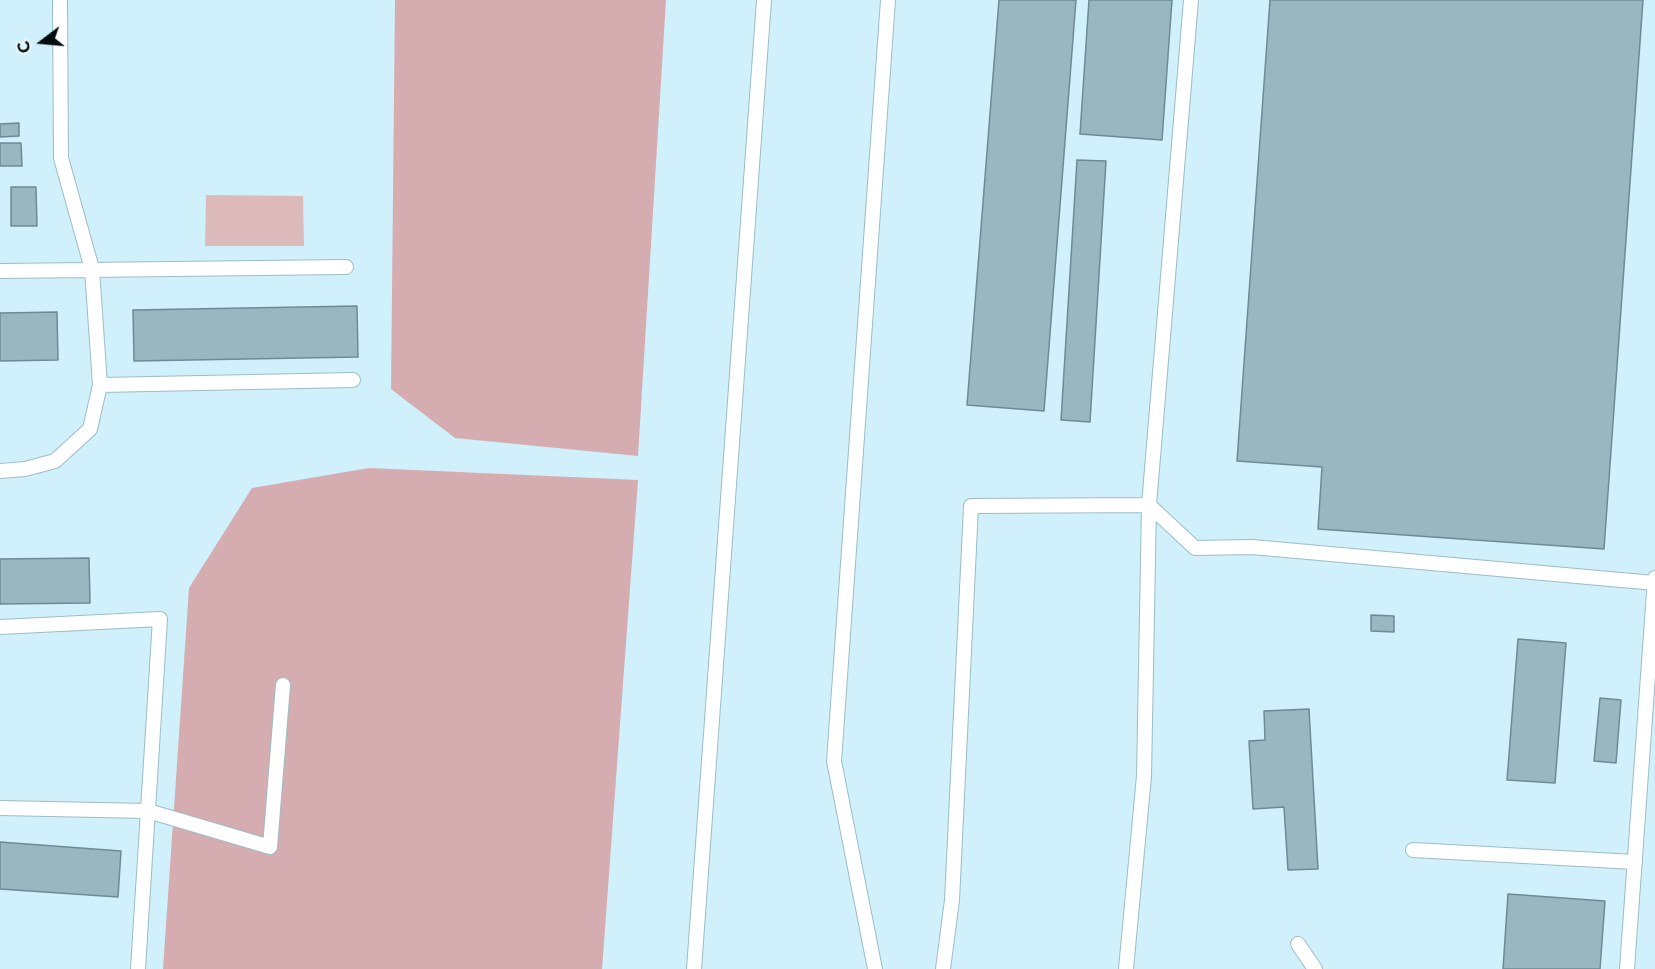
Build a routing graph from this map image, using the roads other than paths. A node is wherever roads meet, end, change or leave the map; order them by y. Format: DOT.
graph roads {
  1 [pos="60,0"];
  2 [pos="764,0"];
  3 [pos="888,0"];
  4 [pos="1191,0"];
  5 [pos="346,267"];
  6 [pos="92,269"];
  7 [pos="0,271"];
  8 [pos="353,380"];
  9 [pos="100,385"];
  10 [pos="0,471"];
  11 [pos="1149,505"];
  12 [pos="1655,578"];
  13 [pos="1655,583"];
  14 [pos="0,627"];
  15 [pos="283,685"];
  16 [pos="0,808"];
  17 [pos="148,811"];
  18 [pos="1413,850"];
  19 [pos="1635,862"];
  20 [pos="1298,944"];
  21 [pos="138,969"];
  22 [pos="694,969"];
  23 [pos="875,969"];
  24 [pos="943,969"];
  25 [pos="1126,969"];
  26 [pos="1315,969"];
  27 [pos="1627,969"];
  1 -- 6 [label="lane"];
  2 -- 22 [label="lane"];
  3 -- 23 [label="lane"];
  4 -- 11 [label="lane"];
  5 -- 6 [label="lane"];
  6 -- 7 [label="lane"];
  6 -- 9 [label="lane"];
  8 -- 9 [label="lane"];
  9 -- 10 [label="lane"];
  11 -- 13 [label="lane"];
  11 -- 24 [label="lane"];
  11 -- 25 [label="lane"];
  12 -- 13 [label="lane"];
  13 -- 19 [label="lane"];
  14 -- 17 [label="lane"];
  15 -- 17 [label="lane"];
  16 -- 17 [label="lane"];
  17 -- 21 [label="lane"];
  18 -- 19 [label="lane"];
  19 -- 27 [label="lane"];
  20 -- 26 [label="lane"];
}
